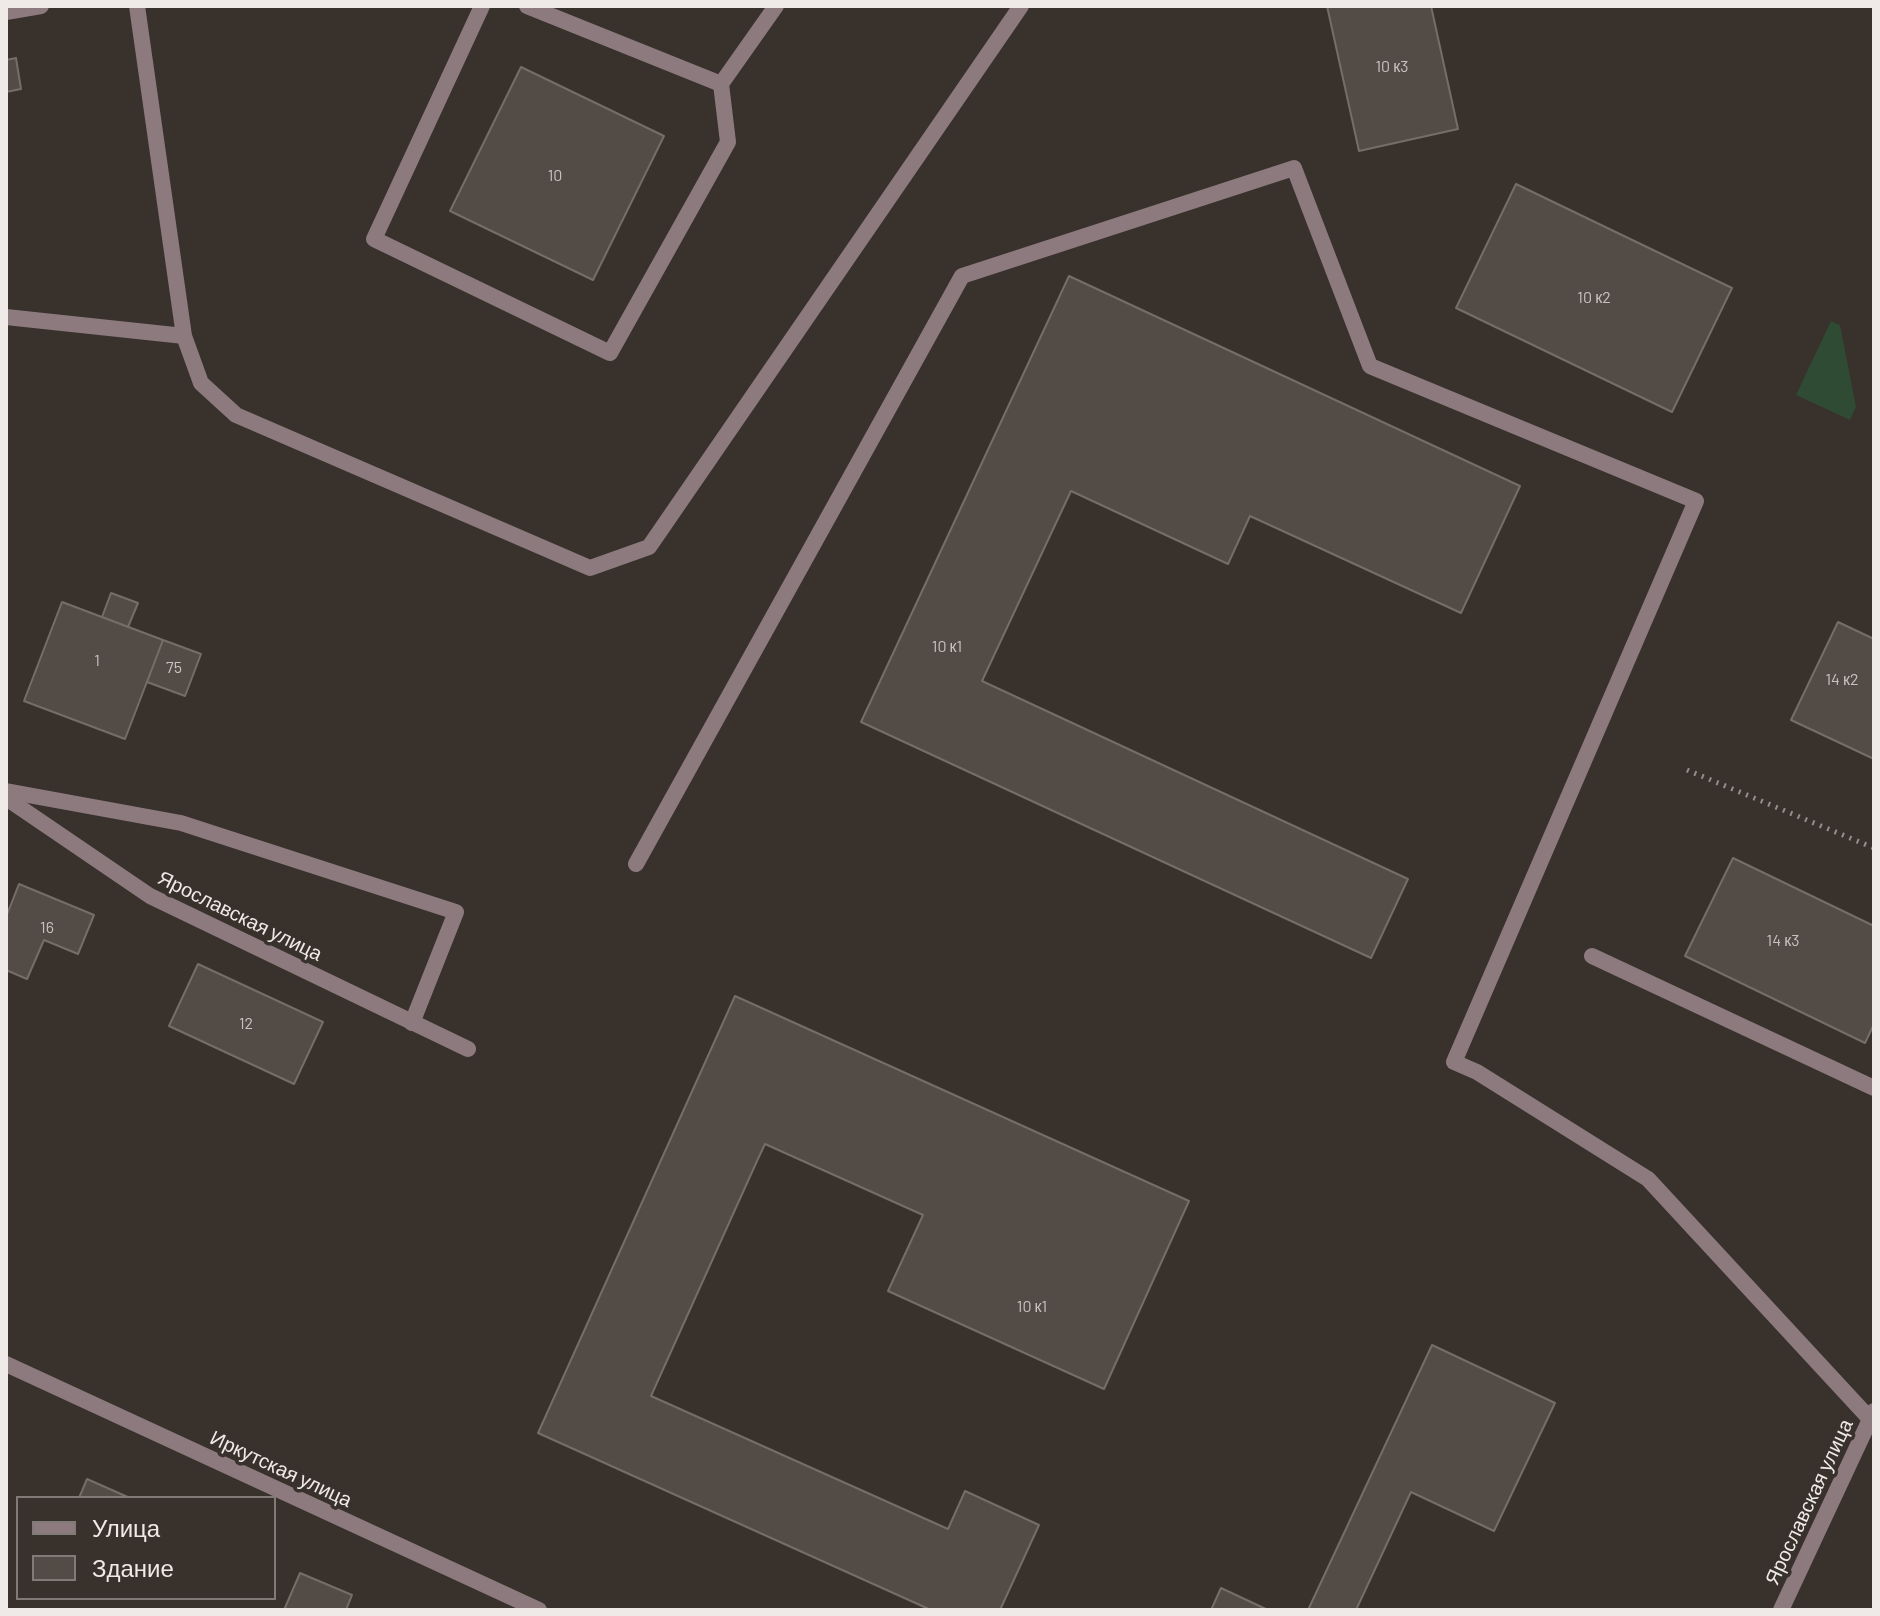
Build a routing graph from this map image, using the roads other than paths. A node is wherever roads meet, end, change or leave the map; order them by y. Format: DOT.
graph roads {
  1 [pos="41,6"];
  2 [pos="137,6"];
  3 [pos="482,6"];
  4 [pos="527,6"];
  5 [pos="776,6"];
  6 [pos="1021,6"];
  7 [pos="6,12"];
  8 [pos="721,84"];
  9 [pos="6,317"];
  10 [pos="184,336"];
  11 [pos="6,791"];
  12 [pos="6,798"];
  13 [pos="636,864"];
  14 [pos="1592,956"];
  15 [pos="412,1023"];
  16 [pos="468,1049"];
  17 [pos="1874,1088"];
  18 [pos="6,1364"];
  19 [pos="1872,1415"];
  20 [pos="539,1610"];
  21 [pos="1781,1610"];
  1 -- 7 [label="street"];
  2 -- 10 [label="street"];
  3 -- 8 [label="street"];
  4 -- 8 [label="street"];
  5 -- 8 [label="street"];
  6 -- 10 [label="street"];
  9 -- 10 [label="street"];
  11 -- 15 [label="street"];
  12 -- 15 [label="street, Ярославская улица"];
  13 -- 19 [label="street"];
  14 -- 17 [label="street"];
  15 -- 16 [label="street, Ярославская улица"];
  18 -- 20 [label="street, Иркутская улица"];
  19 -- 21 [label="street, Ярославская улица"];
}
